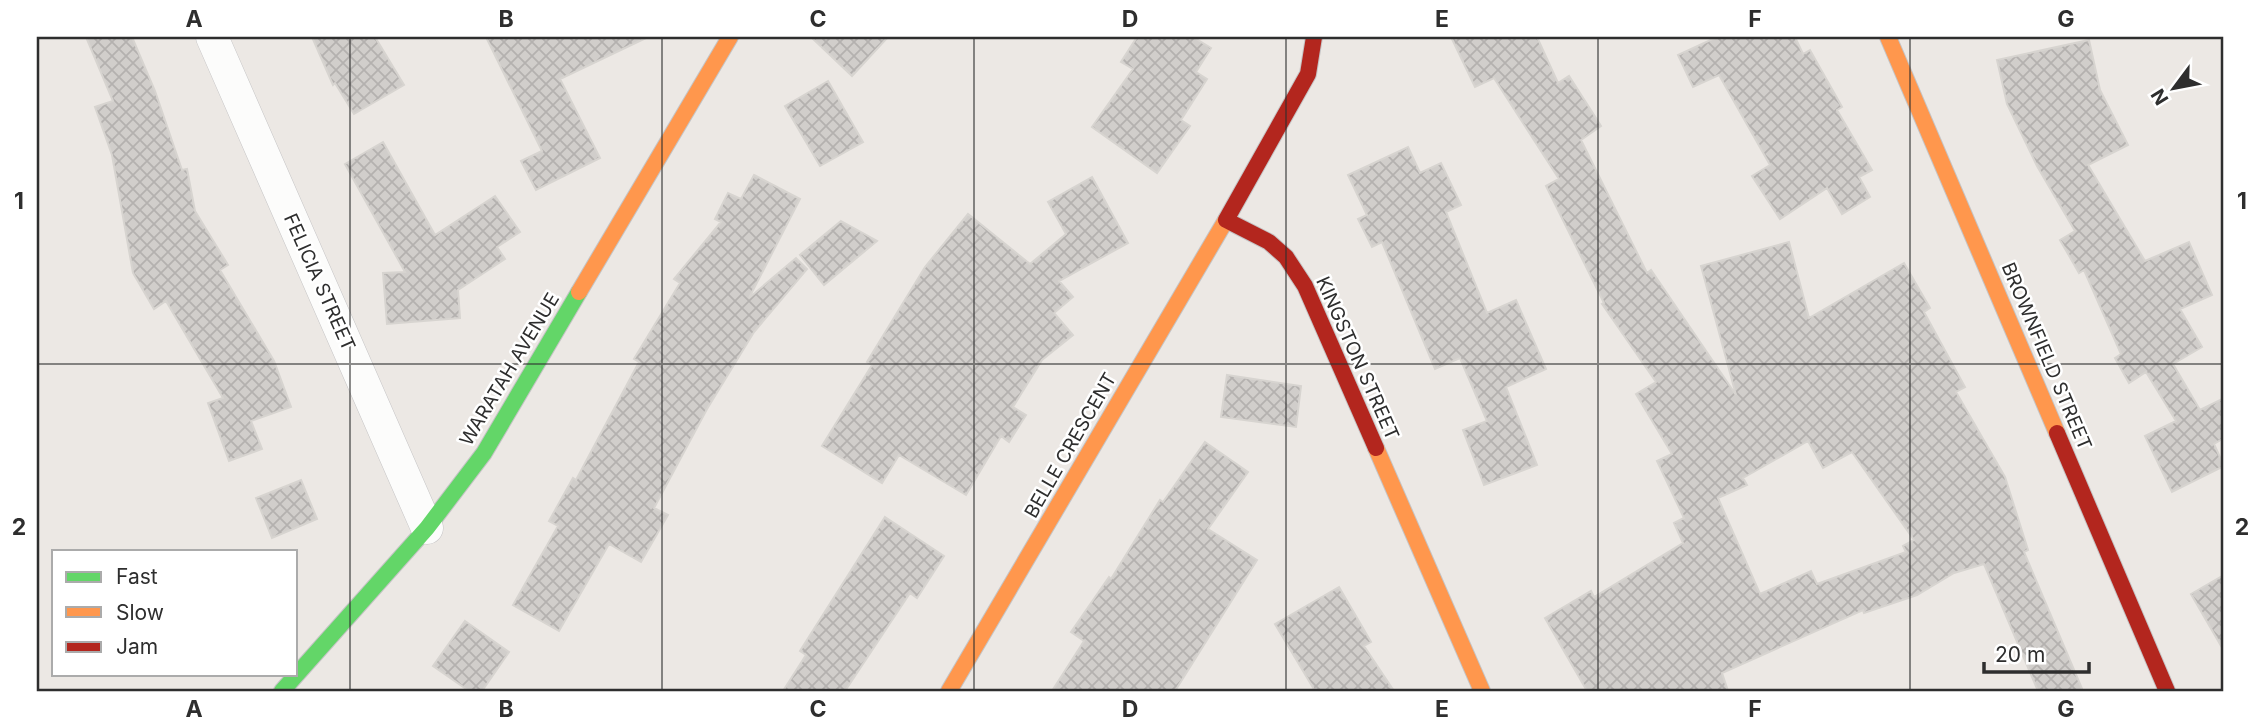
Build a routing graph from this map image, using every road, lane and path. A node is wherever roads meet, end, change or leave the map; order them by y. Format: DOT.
graph roads {
  1 [pos="212,37"];
  2 [pos="730,37"];
  3 [pos="1314,37"];
  4 [pos="1888,37"];
  5 [pos="1227,220"];
  6 [pos="427,528"];
  7 [pos="298,673"];
  8 [pos="295,676"];
  9 [pos="282,691"];
  10 [pos="949,691"];
  11 [pos="1482,691"];
  12 [pos="2167,691"];
  1 -- 6 [label="street, FELICIA STREET"];
  2 -- 6 [label="street, WARATAH AVENUE"];
  3 -- 5 [label="street"];
  4 -- 12 [label="street, BROWNFIELD STREET"];
  5 -- 10 [label="street, BELLE CRESCENT"];
  5 -- 11 [label="street, KINGSTON STREET"];
  6 -- 7 [label="street, WARATAH AVENUE"];
  8 -- 9 [label="street, WARATAH AVENUE"];
}
